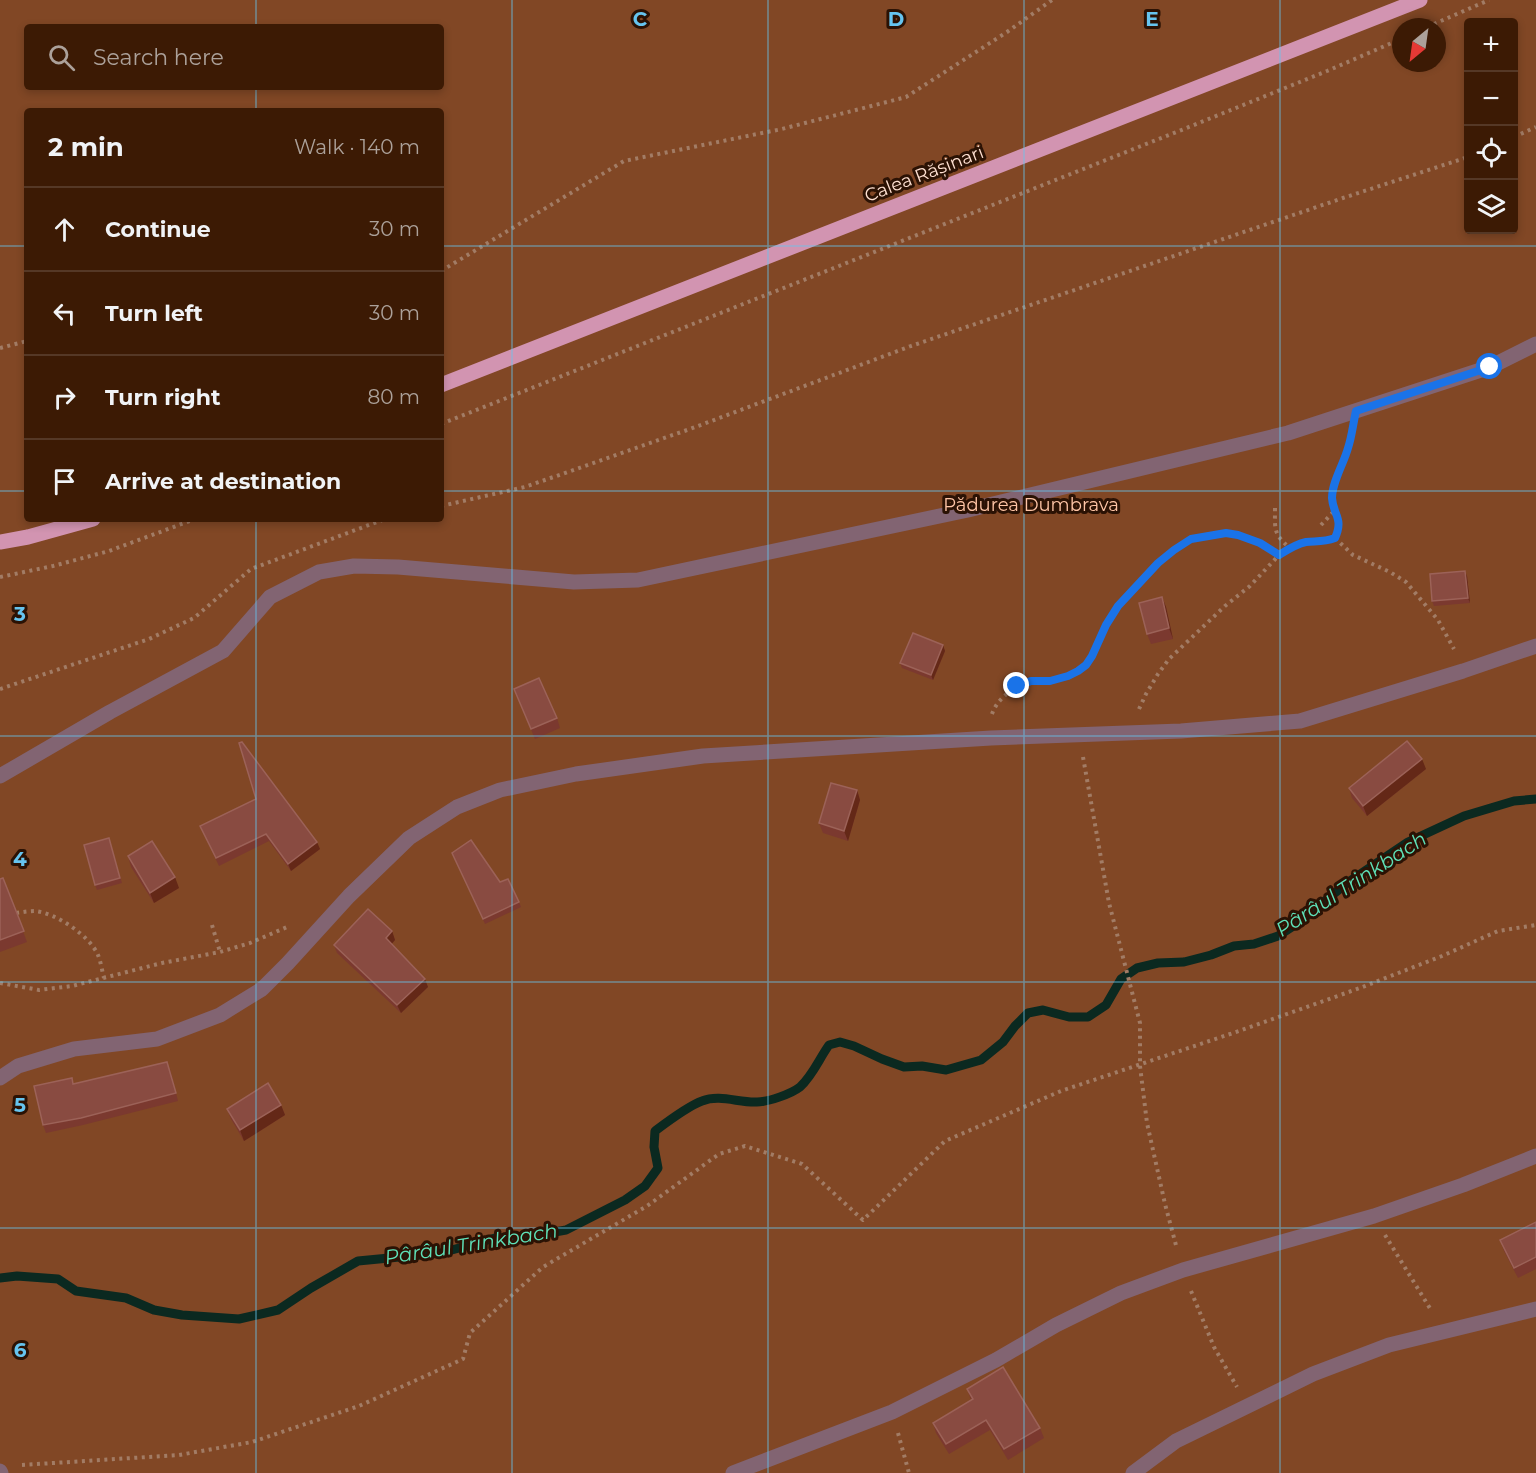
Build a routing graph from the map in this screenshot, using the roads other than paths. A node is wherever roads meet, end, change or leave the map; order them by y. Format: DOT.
graph roads {
  1 [pos="1420,0"];
  2 [pos="1536,344"];
  3 [pos="444,384"];
  4 [pos="82,522"];
  5 [pos="0,542"];
  6 [pos="1536,646"];
  7 [pos="0,776"];
  8 [pos="0,1078"];
  9 [pos="1536,1156"];
  10 [pos="1536,1309"];
  11 [pos="733,1473"];
  12 [pos="1133,1473"];
  1 -- 3 [label="main road, Calea Rășinari"];
  2 -- 7 [label="lane"];
  4 -- 5 [label="main road"];
  6 -- 8 [label="lane"];
  9 -- 11 [label="lane"];
  10 -- 12 [label="lane"];
}
